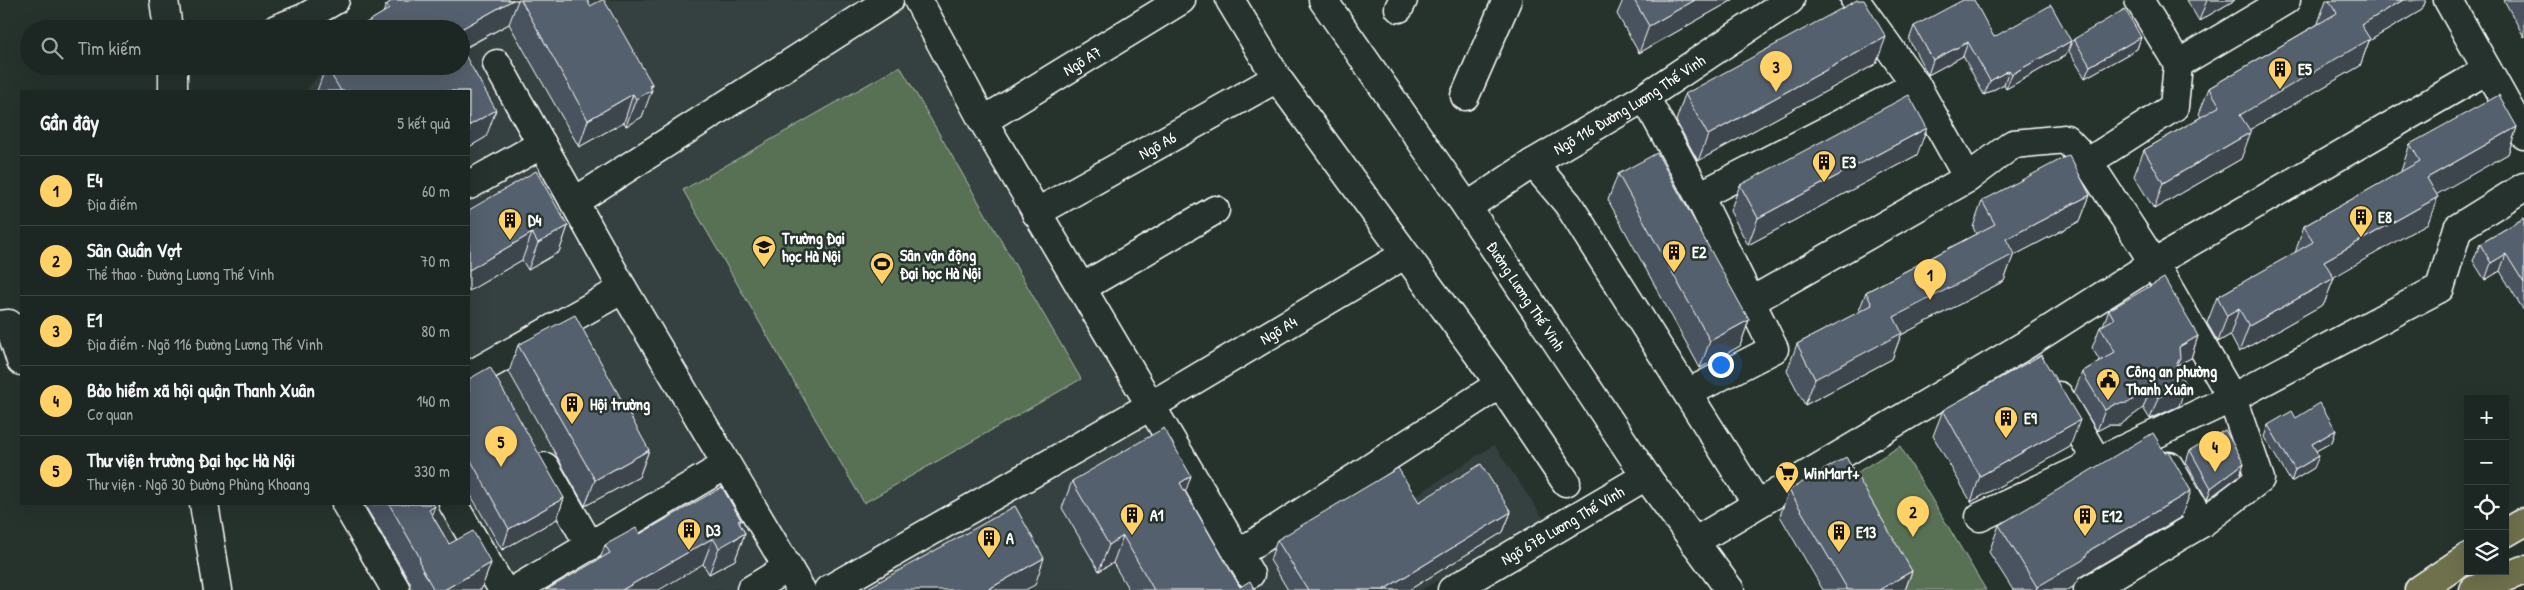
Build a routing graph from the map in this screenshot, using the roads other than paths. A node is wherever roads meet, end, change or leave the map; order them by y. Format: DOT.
graph roads {
  1 [pos="164,0"];
  2 [pos="334,0"];
  3 [pos="889,0"];
  4 [pos="918,0"];
  5 [pos="1181,0"];
  6 [pos="1230,0"];
  7 [pos="1323,0"];
  8 [pos="1507,0"];
  9 [pos="1790,0"];
  10 [pos="1855,0"];
  11 [pos="2139,0"];
  12 [pos="2286,0"];
  13 [pos="2448,0"];
  14 [pos="167,20"];
  15 [pos="299,20"];
  16 [pos="497,64"];
  17 [pos="2178,64"];
  18 [pos="2487,70"];
  19 [pos="173,75"];
  20 [pos="1277,78"];
  21 [pos="1916,85"];
  22 [pos="172,90"];
  23 [pos="1465,96"];
  24 [pos="1645,97"];
  25 [pos="983,121"];
  26 [pos="2524,134"];
  27 [pos="542,144"];
  28 [pos="2088,162"];
  29 [pos="1533,163"];
  30 [pos="1968,178"];
  31 [pos="470,184"];
  32 [pos="2524,187"];
  33 [pos="1699,196"];
  34 [pos="574,202"];
  35 [pos="1468,206"];
  36 [pos="1215,210"];
  37 [pos="1036,213"];
  38 [pos="1404,255"];
  39 [pos="2154,263"];
  40 [pos="1083,287"];
  41 [pos="623,288"];
  42 [pos="1750,302"];
  43 [pos="0,325"];
  44 [pos="2027,344"];
  45 [pos="20,358"];
  46 [pos="478,371"];
  47 [pos="1500,384"];
  48 [pos="502,391"];
  49 [pos="1688,393"];
  50 [pos="2232,398"];
  51 [pos="1152,405"];
  52 [pos="2153,436"];
  53 [pos="531,443"];
  54 [pos="2097,460"];
  55 [pos="726,465"];
  56 [pos="1646,476"];
  57 [pos="1566,482"];
  58 [pos="1757,504"];
  59 [pos="204,505"];
  60 [pos="347,505"];
  61 [pos="454,505"];
  62 [pos="1980,517"];
  63 [pos="2524,522"];
  64 [pos="2202,523"];
  65 [pos="2509,531"];
  66 [pos="1694,542"];
  67 [pos="590,546"];
  68 [pos="2464,560"];
  69 [pos="2524,570"];
  70 [pos="794,579"];
  71 [pos="218,590"];
  72 [pos="396,590"];
  73 [pos="502,590"];
  74 [pos="515,590"];
  75 [pos="751,590"];
  76 [pos="828,590"];
  77 [pos="1452,590"];
  78 [pos="1730,590"];
  79 [pos="2088,590"];
  80 [pos="2418,590"];
  81 [pos="2474,590"];
  1 -- 14 [label="street"];
  2 -- 15 [label="street"];
  3 -- 34 [label="street"];
  4 -- 25 [label="street"];
  5 -- 25 [label="street, Ngõ A7"];
  6 -- 20 [label="street"];
  7 -- 35 [label="street, Đường Lương Thế Vinh"];
  8 -- 23 [label="street"];
  9 -- 24 [label="street, Ngõ 116 Đường Lương Thế Vinh"];
  10 -- 21 [label="street"];
  11 -- 17 [label="street"];
  12 -- 17 [label="street"];
  13 -- 18 [label="street"];
  16 -- 27 [label="street"];
  17 -- 28 [label="street"];
  18 -- 26 [label="street"];
  18 -- 39 [label="street"];
  19 -- 22 [label="street"];
  20 -- 37 [label="street, Ngõ A6"];
  20 -- 38 [label="street"];
  21 -- 30 [label="street"];
  21 -- 33 [label="street"];
  24 -- 29 [label="street, Ngõ 116 Đường Lương Thế Vinh"];
  24 -- 33 [label="street"];
  25 -- 37 [label="street"];
  27 -- 31 [label="street"];
  27 -- 34 [label="street"];
  28 -- 30 [label="street"];
  28 -- 39 [label="street"];
  29 -- 35 [label="street, Ngõ 116 Đường Lương Thế Vinh"];
  29 -- 49 [label="street"];
  30 -- 42 [label="street"];
  32 -- 50 [label="street"];
  33 -- 42 [label="street"];
  34 -- 41 [label="street"];
  35 -- 56 [label="street, Đường Lương Thế Vinh"];
  36 -- 40 [label="street"];
  37 -- 40 [label="street"];
  38 -- 47 [label="street"];
  38 -- 51 [label="street, Ngõ A4"];
  39 -- 44 [label="street"];
  39 -- 50 [label="street"];
  40 -- 51 [label="street"];
  41 -- 46 [label="street"];
  41 -- 55 [label="street"];
  42 -- 49 [label="street"];
  43 -- 45 [label="street"];
  44 -- 54 [label="street"];
  44 -- 58 [label="street"];
  46 -- 48 [label="street"];
  47 -- 51 [label="street"];
  47 -- 57 [label="street"];
  49 -- 58 [label="street"];
  50 -- 52 [label="street"];
  50 -- 64 [label="street"];
  51 -- 76 [label="street, Ngõ A4"];
  52 -- 54 [label="street"];
  52 -- 64 [label="street"];
  53 -- 67 [label="street"];
  54 -- 62 [label="street"];
  55 -- 67 [label="street"];
  55 -- 70 [label="street"];
  56 -- 66 [label="street, Đường Lương Thế Vinh"];
  56 -- 77 [label="street, Ngõ 67B Lương Thế Vinh"];
  58 -- 66 [label="street"];
  59 -- 71 [label="street"];
  60 -- 72 [label="street"];
  61 -- 73 [label="street"];
  63 -- 65 [label="main road"];
  64 -- 79 [label="street"];
  66 -- 78 [label="street, Đường Lương Thế Vinh"];
  67 -- 74 [label="street"];
  68 -- 80 [label="main road"];
  69 -- 81 [label="main road"];
  70 -- 75 [label="street"];
}
